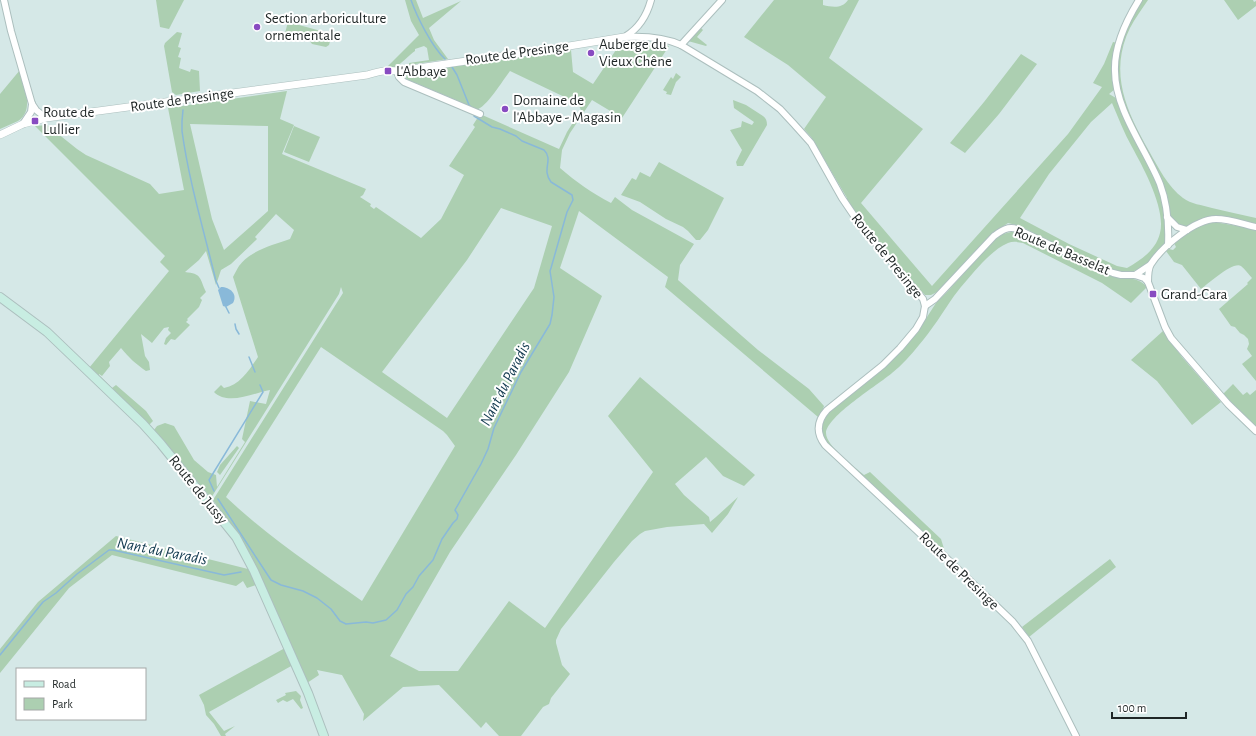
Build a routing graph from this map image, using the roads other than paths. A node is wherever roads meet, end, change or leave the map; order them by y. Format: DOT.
graph roads {
  1 [pos="4,0"];
  2 [pos="651,0"];
  3 [pos="722,0"];
  4 [pos="1139,0"];
  5 [pos="624,37"];
  6 [pos="681,45"];
  7 [pos="397,71"];
  8 [pos="32,104"];
  9 [pos="476,112"];
  10 [pos="46,118"];
  11 [pos="23,124"];
  12 [pos="0,135"];
  13 [pos="1167,217"];
  14 [pos="1256,227"];
  15 [pos="1187,230"];
  16 [pos="1168,245"];
  17 [pos="1150,265"];
  18 [pos="1135,275"];
  19 [pos="1148,282"];
  20 [pos="0,296"];
  21 [pos="925,306"];
  22 [pos="1256,431"];
  23 [pos="324,736"];
  24 [pos="1076,736"];
  1 -- 8 [label="street"];
  2 -- 5 [label="street"];
  3 -- 6 [label="street"];
  4 -- 13 [label="street"];
  5 -- 6 [label="street, Route de Presinge"];
  5 -- 7 [label="street, Route de Presinge"];
  6 -- 21 [label="street, Route de Presinge"];
  7 -- 9 [label="street"];
  7 -- 10 [label="street, Route de Presinge"];
  8 -- 10 [label="street"];
  8 -- 11 [label="street"];
  10 -- 11 [label="street, Route de Presinge"];
  11 -- 12 [label="street, Route de Presinge"];
  13 -- 15 [label="street"];
  13 -- 16 [label="street"];
  14 -- 15 [label="street"];
  15 -- 16 [label="street"];
  16 -- 17 [label="street"];
  17 -- 18 [label="street"];
  17 -- 19 [label="street"];
  18 -- 19 [label="street, Route de Basselat"];
  18 -- 21 [label="street, Route de Basselat"];
  19 -- 22 [label="street"];
  20 -- 23 [label="main road, Route de Jussy"];
  21 -- 24 [label="street, Route de Presinge"];
}
